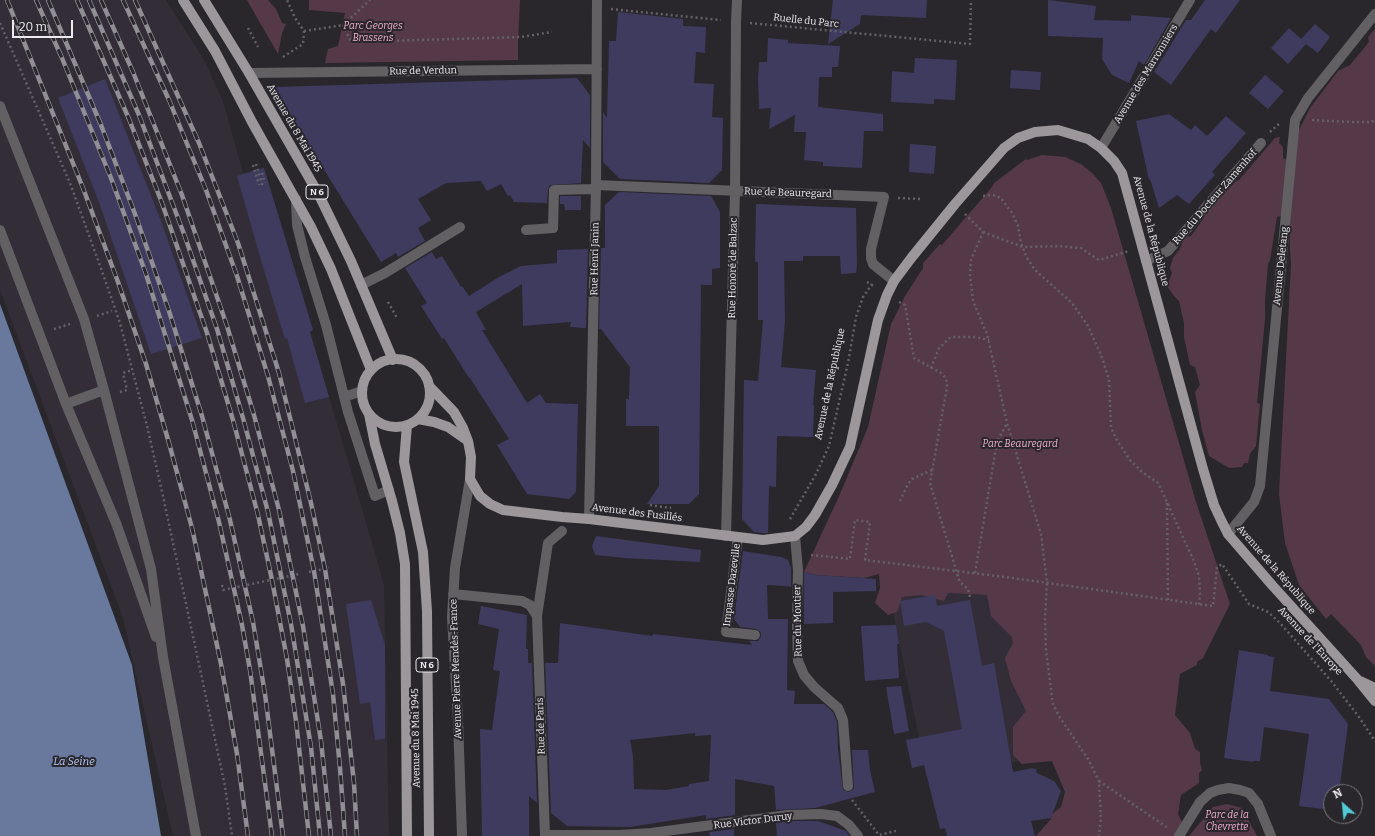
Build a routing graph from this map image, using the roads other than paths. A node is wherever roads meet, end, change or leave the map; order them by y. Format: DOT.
graph roads {
  1 [pos="183,0"];
  2 [pos="204,0"];
  3 [pos="737,0"];
  4 [pos="1189,1"];
  5 [pos="597,4"];
  6 [pos="1375,14"];
  7 [pos="597,69"];
  8 [pos="249,73"];
  9 [pos="0,106"];
  10 [pos="1261,143"];
  11 [pos="1101,148"];
  12 [pos="596,187"];
  13 [pos="735,191"];
  14 [pos="296,199"];
  15 [pos="460,227"];
  16 [pos="0,230"];
  17 [pos="526,230"];
  18 [pos="1146,262"];
  19 [pos="894,281"];
  20 [pos="361,285"];
  21 [pos="393,360"];
  22 [pos="371,370"];
  23 [pos="429,386"];
  24 [pos="104,390"];
  25 [pos="362,391"];
  26 [pos="344,397"];
  27 [pos="66,404"];
  28 [pos="369,414"];
  29 [pos="418,419"];
  30 [pos="406,425"];
  31 [pos="468,441"];
  32 [pos="470,479"];
  33 [pos="389,490"];
  34 [pos="589,519"];
  35 [pos="562,531"];
  36 [pos="1228,534"];
  37 [pos="726,536"];
  38 [pos="790,537"];
  39 [pos="738,538"];
  40 [pos="453,594"];
  41 [pos="538,616"];
  42 [pos="755,635"];
  43 [pos="163,657"];
  44 [pos="1358,680"];
  45 [pos="1375,688"];
  46 [pos="1375,701"];
  47 [pos="848,786"];
  48 [pos="652,835"];
  49 [pos="196,836"];
  50 [pos="407,836"];
  51 [pos="429,836"];
  52 [pos="462,836"];
  53 [pos="545,836"];
  54 [pos="858,836"];
  55 [pos="1179,836"];
  56 [pos="1272,836"];
  1 -- 14 [label="main road, N 6"];
  2 -- 8 [label="main road, Avenue du 8 Mai 1945 / N 6"];
  3 -- 13 [label="street, Rue Honoré de Balzac"];
  4 -- 11 [label="street, Avenue des Marronniers"];
  5 -- 7 [label="street, Rue Henri Janin"];
  6 -- 36 [label="street, Avenue Deletang"];
  7 -- 8 [label="street, Rue de Verdun"];
  7 -- 12 [label="street, Rue Henri Janin"];
  8 -- 20 [label="main road, Avenue du 8 Mai 1945 / N 6"];
  9 -- 24 [label="street"];
  10 -- 18 [label="street, Rue du Docteur Zamenhof"];
  11 -- 18 [label="main road, Avenue de la République"];
  11 -- 19 [label="main road, Avenue de la République"];
  12 -- 13 [label="street, Rue de Beauregard"];
  12 -- 17 [label="street, Rue de Beauregard"];
  12 -- 34 [label="street, Rue Henri Janin"];
  13 -- 19 [label="street, Rue de Beauregard"];
  13 -- 37 [label="street, Rue Honoré de Balzac"];
  14 -- 22 [label="main road, N 6"];
  14 -- 26 [label="street, N 6"];
  15 -- 20 [label="street"];
  16 -- 27 [label="street"];
  18 -- 36 [label="main road, Avenue de la République"];
  19 -- 38 [label="main road, Avenue de la République"];
  20 -- 21 [label="main road, Avenue du 8 Mai 1945 / N 6"];
  21 -- 22 [label="main road"];
  21 -- 23 [label="main road"];
  22 -- 25 [label="main road"];
  23 -- 29 [label="main road"];
  23 -- 31 [label="main road"];
  24 -- 27 [label="street"];
  24 -- 43 [label="street"];
  25 -- 26 [label="street"];
  25 -- 28 [label="main road, N 6"];
  26 -- 33 [label="street, N 6"];
  27 -- 43 [label="street"];
  28 -- 30 [label="main road"];
  28 -- 33 [label="main road, Avenue du 8 Mai 1945 / N 6"];
  29 -- 30 [label="main road"];
  29 -- 31 [label="main road"];
  30 -- 51 [label="main road, Avenue du 8 Mai 1945 / N 6"];
  31 -- 32 [label="main road"];
  32 -- 34 [label="main road, Avenue des Fusillés"];
  32 -- 40 [label="street, Avenue Pierre Mendès-France"];
  33 -- 50 [label="main road, Avenue du 8 Mai 1945 / N 6"];
  34 -- 37 [label="main road, Avenue des Fusillés"];
  35 -- 41 [label="street, Rue de Paris"];
  36 -- 44 [label="main road, Avenue de la République"];
  37 -- 39 [label="main road, Avenue des Fusillés"];
  38 -- 39 [label="main road, Avenue des Fusillés"];
  38 -- 47 [label="street, Rue du Moutier"];
  39 -- 42 [label="street, Impasse Dazeville"];
  40 -- 41 [label="street"];
  40 -- 52 [label="street, Avenue Pierre Mendès-France"];
  41 -- 53 [label="street, Rue de Paris"];
  43 -- 49 [label="street"];
  44 -- 45 [label="main road"];
  44 -- 46 [label="main road"];
  48 -- 53 [label="street, Rue Victor Duruy"];
  48 -- 54 [label="street, Rue Victor Duruy"];
  55 -- 56 [label="street"];
}
